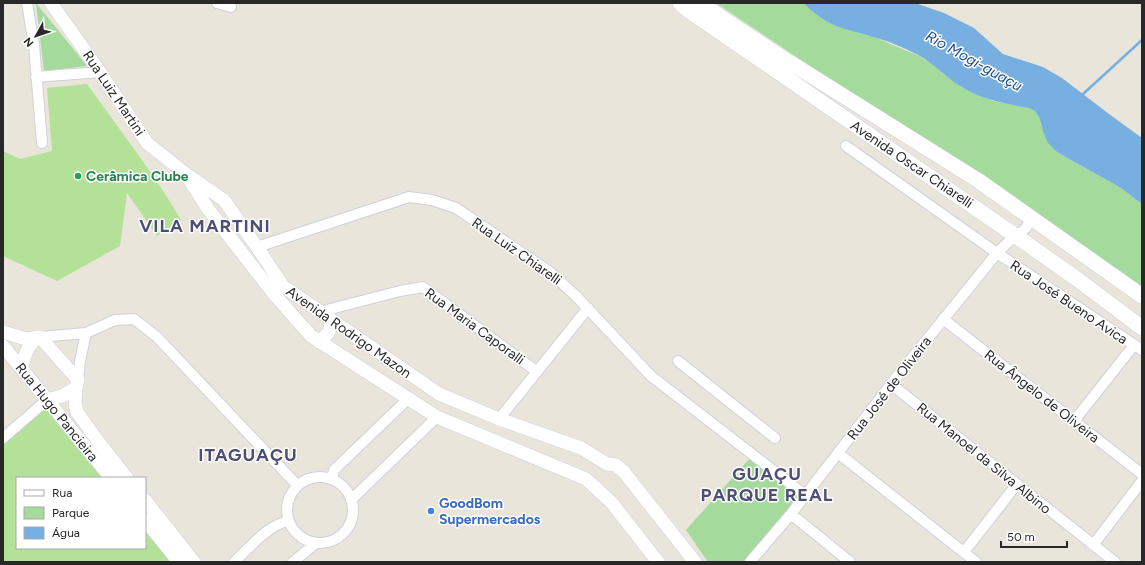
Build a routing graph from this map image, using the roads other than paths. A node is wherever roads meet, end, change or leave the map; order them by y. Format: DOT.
graph roads {
  1 [pos="27,3"];
  2 [pos="51,3"];
  3 [pos="217,3"];
  4 [pos="680,3"];
  5 [pos="700,3"];
  6 [pos="231,7"];
  7 [pos="100,72"];
  8 [pos="36,77"];
  9 [pos="42,143"];
  10 [pos="846,146"];
  11 [pos="951,163"];
  12 [pos="186,174"];
  13 [pos="935,181"];
  14 [pos="1029,218"];
  15 [pos="1016,236"];
  16 [pos="257,247"];
  17 [pos="997,253"];
  18 [pos="1142,296"];
  19 [pos="588,308"];
  20 [pos="319,312"];
  21 [pos="943,319"];
  22 [pos="332,321"];
  23 [pos="304,328"];
  24 [pos="1142,328"];
  25 [pos="3,332"];
  26 [pos="86,333"];
  27 [pos="39,337"];
  28 [pos="319,342"];
  29 [pos="3,346"];
  30 [pos="1138,347"];
  31 [pos="678,361"];
  32 [pos="22,368"];
  33 [pos="536,371"];
  34 [pos="77,384"];
  35 [pos="891,384"];
  36 [pos="408,399"];
  37 [pos="47,400"];
  38 [pos="437,417"];
  39 [pos="499,419"];
  40 [pos="1074,421"];
  41 [pos="3,438"];
  42 [pos="775,438"];
  43 [pos="838,453"];
  44 [pos="1142,474"];
  45 [pos="110,477"];
  46 [pos="126,477"];
  47 [pos="332,479"];
  48 [pos="1142,481"];
  49 [pos="1017,484"];
  50 [pos="298,486"];
  51 [pos="806,495"];
  52 [pos="351,500"];
  53 [pos="146,501"];
  54 [pos="791,514"];
  55 [pos="146,521"];
  56 [pos="288,521"];
  57 [pos="316,543"];
  58 [pos="1093,545"];
  59 [pos="964,552"];
  60 [pos="178,562"];
  61 [pos="194,562"];
  62 [pos="234,562"];
  63 [pos="293,562"];
  64 [pos="658,562"];
  65 [pos="695,562"];
  66 [pos="750,562"];
  67 [pos="850,562"];
  68 [pos="976,562"];
  69 [pos="1115,562"];
  1 -- 8 [label="street"];
  2 -- 7 [label="street, Rua Luiz Martini"];
  3 -- 6 [label="street"];
  4 -- 13 [label="main road, Avenida Oscar Chiarelli"];
  5 -- 11 [label="main road, Avenida Oscar Chiarelli"];
  7 -- 8 [label="street"];
  7 -- 12 [label="street, Rua Luiz Martini"];
  8 -- 9 [label="street"];
  10 -- 17 [label="street, Rua José Bueno Avica"];
  11 -- 13 [label="main road"];
  11 -- 14 [label="main road, Avenida Oscar Chiarelli"];
  12 -- 16 [label="street, Avenida Rodrigo Mazon"];
  12 -- 23 [label="street, Avenida Rodrigo Mazon"];
  13 -- 15 [label="main road, Avenida Oscar Chiarelli"];
  14 -- 15 [label="street, Rua José de Oliveira"];
  14 -- 18 [label="main road, Avenida Oscar Chiarelli"];
  15 -- 17 [label="street, Rua José de Oliveira"];
  15 -- 24 [label="main road, Avenida Oscar Chiarelli"];
  16 -- 19 [label="street, Rua Luiz Chiarelli"];
  16 -- 20 [label="street, Avenida Rodrigo Mazon"];
  17 -- 21 [label="street, Rua José de Oliveira"];
  17 -- 30 [label="street, Rua José Bueno Avica"];
  19 -- 33 [label="street"];
  19 -- 51 [label="street, Rua Luiz Chiarelli"];
  20 -- 22 [label="street, Avenida Rodrigo Mazon"];
  20 -- 23 [label="street"];
  20 -- 33 [label="street, Rua Maria Caporalli"];
  21 -- 35 [label="street, Rua José de Oliveira"];
  21 -- 40 [label="street, Rua Ângelo de Oliveira"];
  22 -- 28 [label="street"];
  22 -- 39 [label="street, Avenida Rodrigo Mazon"];
  23 -- 28 [label="street, Avenida Rodrigo Mazon"];
  25 -- 27 [label="street"];
  26 -- 27 [label="street"];
  26 -- 34 [label="street"];
  26 -- 50 [label="street"];
  27 -- 32 [label="street"];
  27 -- 34 [label="street"];
  28 -- 36 [label="street, Avenida Rodrigo Mazon"];
  29 -- 32 [label="street, Rua Hugo Pancieira"];
  30 -- 40 [label="street"];
  31 -- 42 [label="street"];
  32 -- 37 [label="street, Rua Hugo Pancieira"];
  33 -- 39 [label="street"];
  34 -- 37 [label="street"];
  34 -- 46 [label="street"];
  35 -- 43 [label="street, Rua José de Oliveira"];
  35 -- 49 [label="street, Rua Manoel da Silva Albino"];
  36 -- 38 [label="street, Avenida Rodrigo Mazon"];
  36 -- 47 [label="street"];
  37 -- 41 [label="street"];
  37 -- 45 [label="street, Rua Hugo Pancieira"];
  38 -- 52 [label="street"];
  38 -- 64 [label="street, Avenida Rodrigo Mazon"];
  39 -- 65 [label="street, Avenida Rodrigo Mazon"];
  40 -- 44 [label="street, Rua Ângelo de Oliveira"];
  43 -- 51 [label="street, Rua José de Oliveira"];
  43 -- 59 [label="street"];
  47 -- 50 [label="street"];
  47 -- 52 [label="street"];
  48 -- 58 [label="street"];
  49 -- 58 [label="street, Rua Manoel da Silva Albino"];
  49 -- 59 [label="street"];
  50 -- 56 [label="street"];
  51 -- 54 [label="street, Rua José de Oliveira"];
  52 -- 57 [label="street"];
  53 -- 61 [label="street"];
  54 -- 66 [label="street, Rua José de Oliveira"];
  54 -- 67 [label="street"];
  55 -- 60 [label="street"];
  56 -- 57 [label="street"];
  56 -- 62 [label="street"];
  57 -- 63 [label="street"];
  58 -- 69 [label="street, Rua Manoel da Silva Albino"];
  59 -- 68 [label="street"];
}
